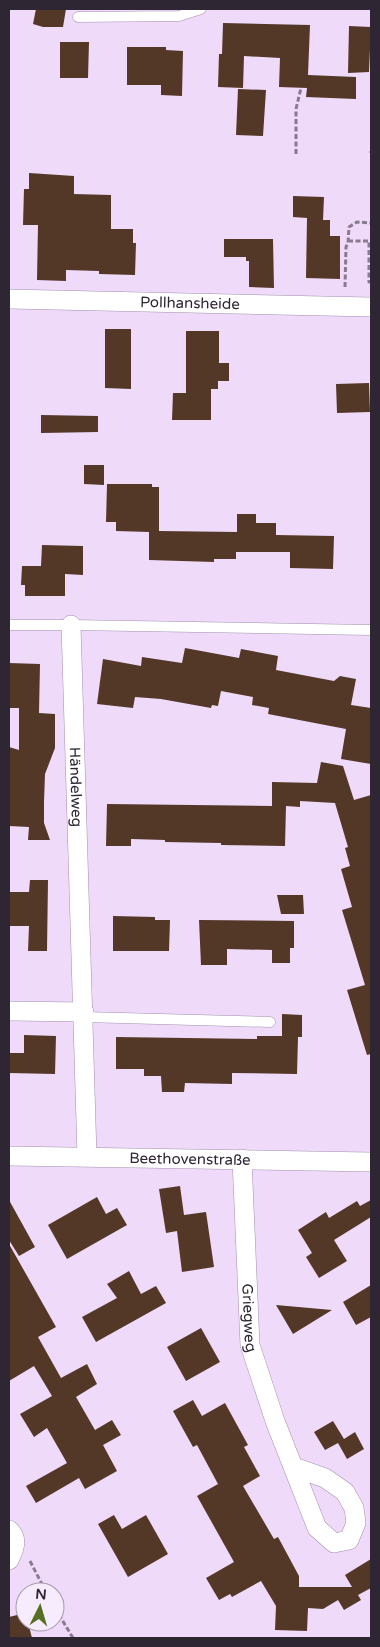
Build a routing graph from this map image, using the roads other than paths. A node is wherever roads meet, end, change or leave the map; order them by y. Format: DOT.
graph roads {
  1 [pos="201,9"];
  2 [pos="78,17"];
  3 [pos="9,299"];
  4 [pos="371,307"];
  5 [pos="9,625"];
  6 [pos="71,625"];
  7 [pos="371,630"];
  8 [pos="9,1011"];
  9 [pos="84,1014"];
  10 [pos="270,1022"];
  11 [pos="9,1156"];
  12 [pos="87,1156"];
  13 [pos="242,1160"];
  14 [pos="371,1162"];
  15 [pos="294,1467"];
  16 [pos="9,1530"];
  17 [pos="12,1554"];
  1 -- 2 [label="lane"];
  3 -- 4 [label="street, Pollhansheide"];
  5 -- 6 [label="lane"];
  6 -- 7 [label="lane"];
  6 -- 9 [label="street, Händelweg"];
  8 -- 9 [label="street"];
  9 -- 10 [label="lane"];
  9 -- 12 [label="street, Händelweg"];
  11 -- 12 [label="street, Beethovenstraße"];
  12 -- 13 [label="street, Beethovenstraße"];
  13 -- 14 [label="street, Beethovenstraße"];
  13 -- 15 [label="street, Griegweg"];
  16 -- 17 [label="street"];
}
